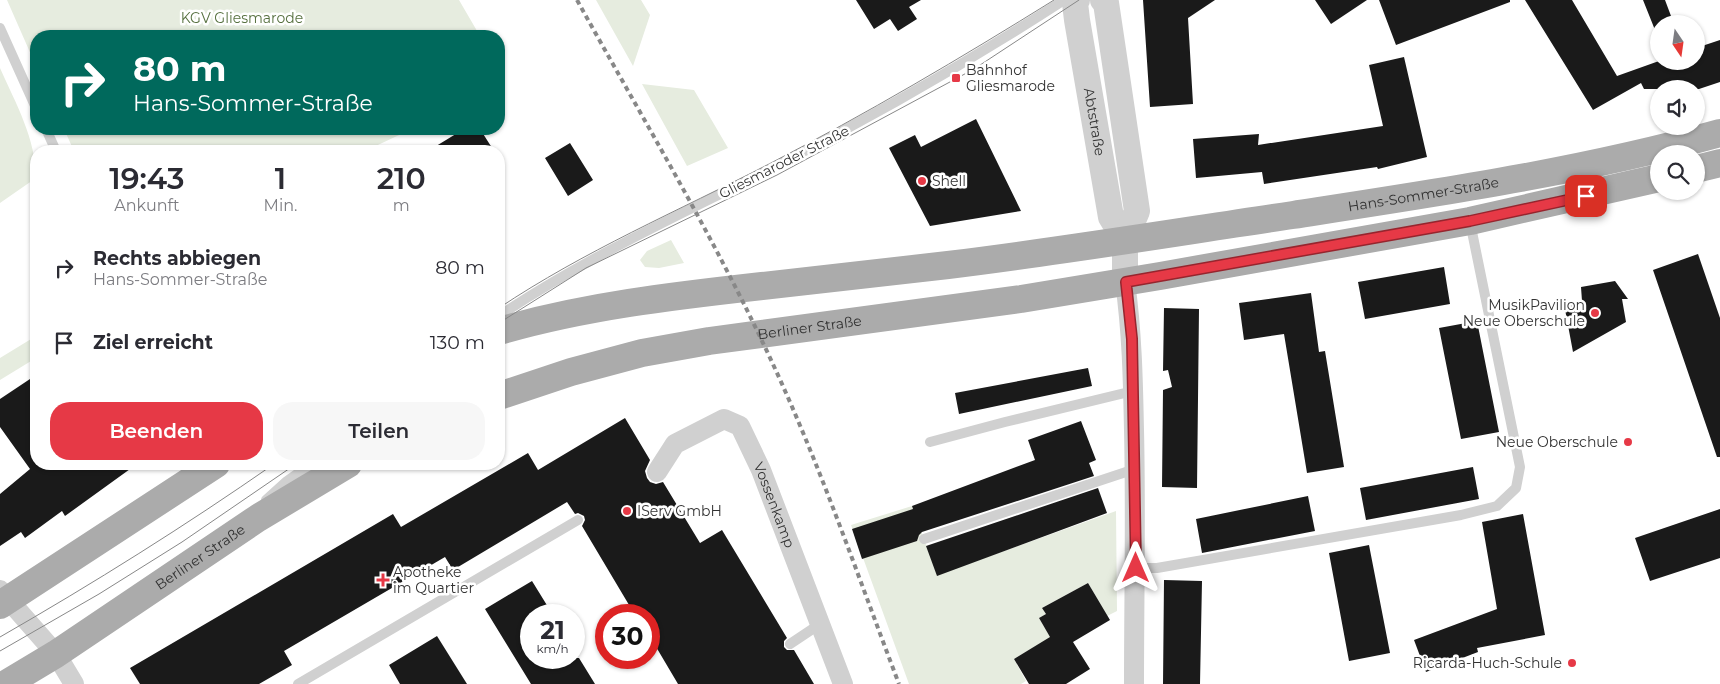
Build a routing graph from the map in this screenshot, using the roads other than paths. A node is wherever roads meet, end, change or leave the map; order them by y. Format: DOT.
graph roads {
  1 [pos="1064,0"];
  2 [pos="1077,0"];
  3 [pos="1103,0"];
  4 [pos="0,28"];
  5 [pos="30,95"];
  6 [pos="1720,133"];
  7 [pos="1720,163"];
  8 [pos="1705,167"];
  9 [pos="1650,180"];
  10 [pos="1470,221"];
  11 [pos="1124,240"];
  12 [pos="1126,282"];
  13 [pos="505,312"];
  14 [pos="505,329"];
  15 [pos="1133,390"];
  16 [pos="505,394"];
  17 [pos="930,442"];
  18 [pos="1135,469"];
  19 [pos="206,470"];
  20 [pos="303,470"];
  21 [pos="338,470"];
  22 [pos="657,472"];
  23 [pos="578,520"];
  24 [pos="924,539"];
  25 [pos="214,548"];
  26 [pos="1136,568"];
  27 [pos="2,598"];
  28 [pos="820,624"];
  29 [pos="790,644"];
  30 [pos="56,654"];
  31 [pos="6,684"];
  32 [pos="74,684"];
  33 [pos="298,684"];
  34 [pos="843,684"];
  35 [pos="1134,684"];
  1 -- 13 [label="lane, Gliesmaroder Straße"];
  2 -- 11 [label="street, Abtstraße"];
  3 -- 11 [label="street, Abtstraße"];
  4 -- 5 [label="lane"];
  6 -- 11 [label="main road, Hans-Sommer-Straße"];
  7 -- 8 [label="main road"];
  9 -- 10 [label="main road"];
  10 -- 12 [label="main road"];
  10 -- 26 [label="lane"];
  11 -- 12 [label="street, Abtstraße"];
  11 -- 14 [label="main road"];
  12 -- 15 [label="street, Abtstraße"];
  12 -- 16 [label="main road, Berliner Straße"];
  15 -- 17 [label="lane"];
  15 -- 18 [label="street, Abtstraße"];
  18 -- 24 [label="lane"];
  18 -- 26 [label="street, Abtstraße"];
  19 -- 27 [label="main road"];
  20 -- 25 [label="lane"];
  21 -- 25 [label="main road, Berliner Straße"];
  22 -- 28 [label="street, Vossenkamp"];
  23 -- 33 [label="lane"];
  25 -- 30 [label="main road, Berliner Straße"];
  26 -- 35 [label="street, Abtstraße"];
  27 -- 30 [label="street"];
  28 -- 29 [label="lane"];
  28 -- 34 [label="street, Vossenkamp"];
  30 -- 31 [label="main road, Berliner Straße"];
  30 -- 32 [label="street"];
}
